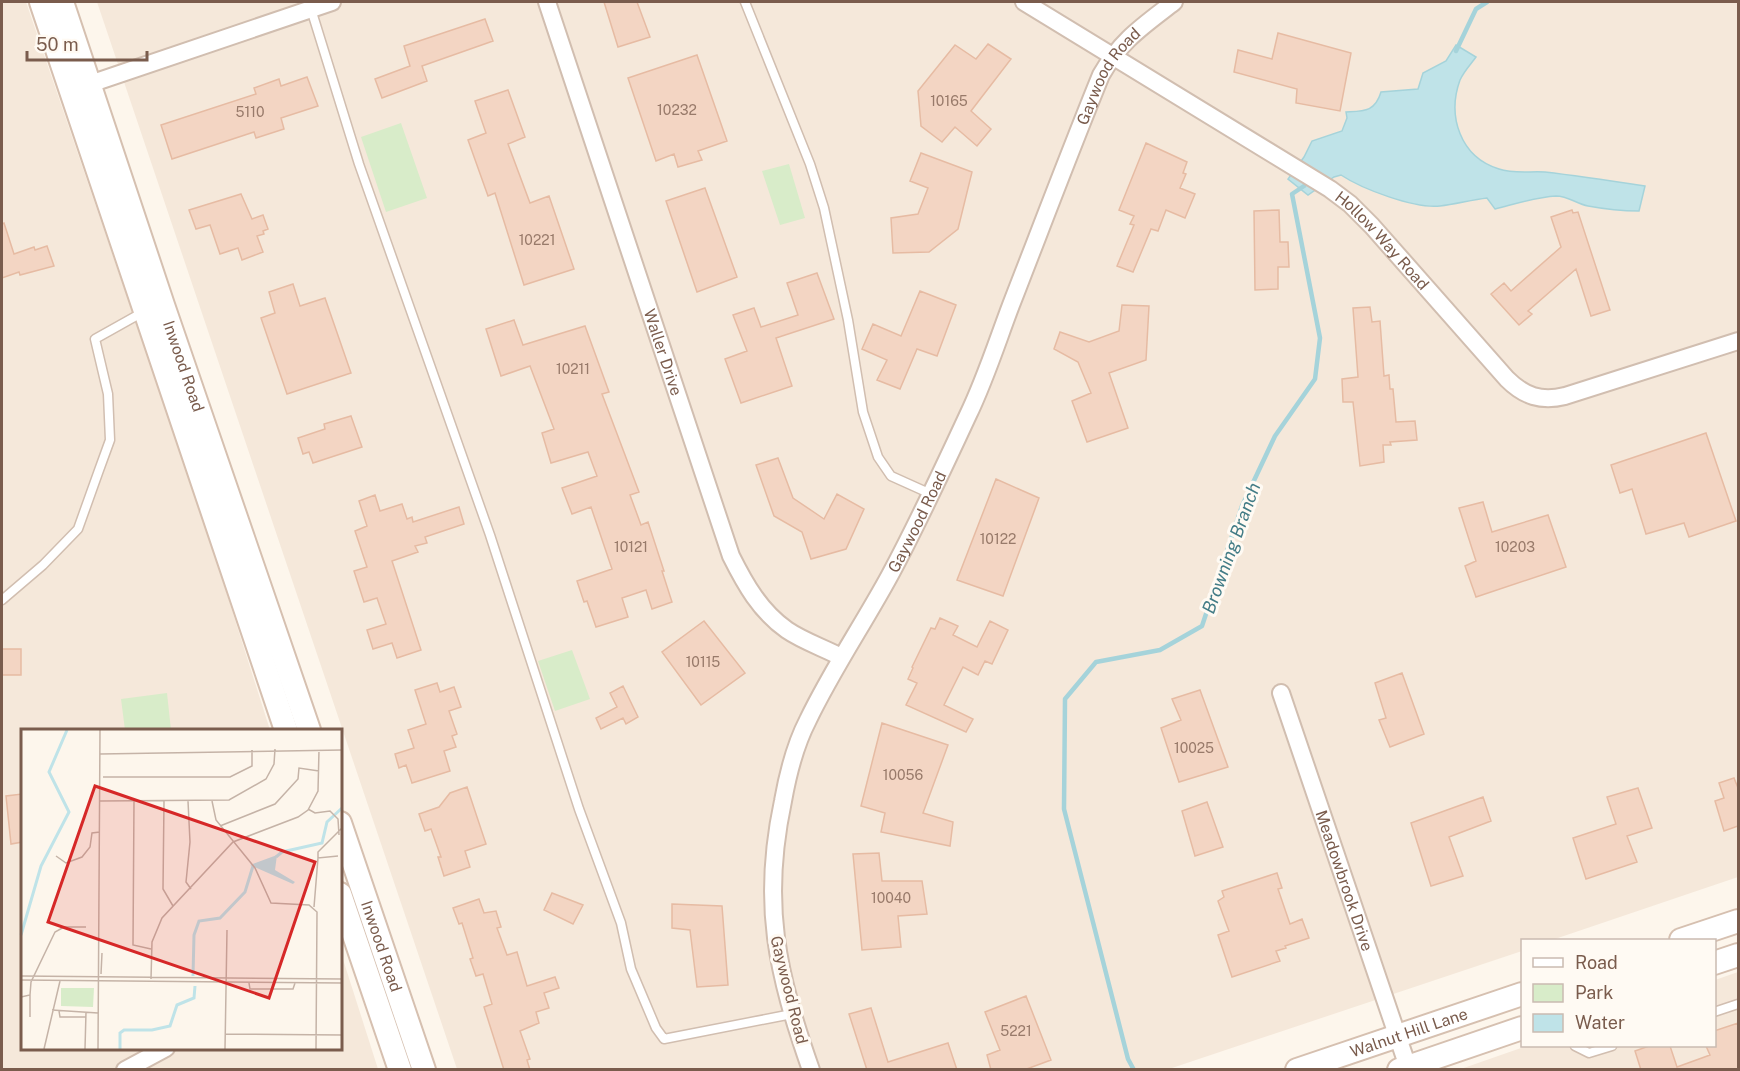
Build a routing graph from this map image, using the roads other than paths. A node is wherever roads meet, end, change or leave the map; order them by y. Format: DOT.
graph roads {
  1 [pos="41,2"];
  2 [pos="62,2"];
  3 [pos="332,2"];
  4 [pos="547,2"];
  5 [pos="745,2"];
  6 [pos="1024,2"];
  7 [pos="1174,2"];
  8 [pos="311,9"];
  9 [pos="1113,55"];
  10 [pos="81,87"];
  11 [pos="154,308"];
  12 [pos="1738,341"];
  13 [pos="932,494"];
  14 [pos="2,600"];
  15 [pos="260,622"];
  16 [pos="842,657"];
  17 [pos="1281,693"];
  18 [pos="286,729"];
  19 [pos="309,729"];
  20 [pos="342,829"];
  21 [pos="342,900"];
  22 [pos="1738,921"];
  23 [pos="376,928"];
  24 [pos="354,935"];
  25 [pos="1684,939"];
  26 [pos="1738,955"];
  27 [pos="1716,962"];
  28 [pos="1521,994"];
  29 [pos="1738,1004"];
  30 [pos="1716,1010"];
  31 [pos="792,1014"];
  32 [pos="1521,1028"];
  33 [pos="1397,1035"];
  34 [pos="1577,1047"];
  35 [pos="1609,1047"];
  36 [pos="162,1050"];
  37 [pos="1405,1068"];
  38 [pos="125,1070"];
  39 [pos="400,1070"];
  40 [pos="424,1070"];
  41 [pos="811,1070"];
  42 [pos="1297,1070"];
  1 -- 10 [label="main road, Inwood Road"];
  2 -- 10 [label="main road, Inwood Road"];
  3 -- 8 [label="street"];
  4 -- 16 [label="street, Waller Drive"];
  5 -- 13 [label="lane"];
  6 -- 9 [label="street, Hollow Way Road"];
  7 -- 9 [label="street, Gaywood Road"];
  8 -- 10 [label="street"];
  8 -- 31 [label="lane"];
  9 -- 12 [label="street, Hollow Way Road"];
  9 -- 13 [label="street, Gaywood Road"];
  10 -- 11 [label="main road, Inwood Road"];
  11 -- 14 [label="lane"];
  11 -- 15 [label="main road, Inwood Road"];
  13 -- 16 [label="street, Gaywood Road"];
  15 -- 18 [label="main road, Inwood Road"];
  15 -- 19 [label="main road, Inwood Road"];
  16 -- 31 [label="street, Gaywood Road"];
  17 -- 33 [label="street, Meadowbrook Drive"];
  20 -- 23 [label="main road, Inwood Road"];
  21 -- 24 [label="main road, Inwood Road"];
  22 -- 25 [label="main road"];
  23 -- 24 [label="main road"];
  23 -- 40 [label="main road, Inwood Road"];
  24 -- 39 [label="main road, Inwood Road"];
  26 -- 27 [label="main road"];
  28 -- 33 [label="main road, Walnut Hill Lane"];
  29 -- 30 [label="lane"];
  31 -- 41 [label="street, Gaywood Road"];
  32 -- 37 [label="main road, Walnut Hill Lane"];
  33 -- 37 [label="street, Meadowbrook Drive"];
  33 -- 42 [label="main road, Walnut Hill Lane"];
  34 -- 35 [label="lane"];
  36 -- 38 [label="street"];
}
